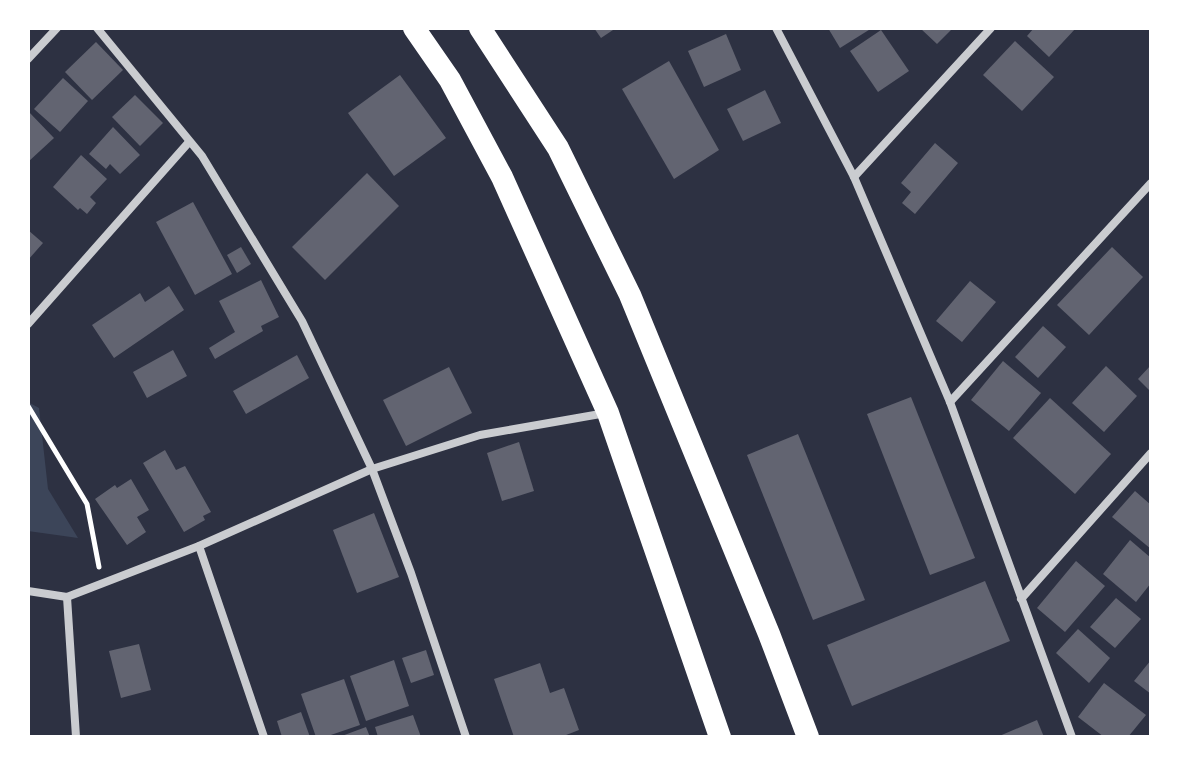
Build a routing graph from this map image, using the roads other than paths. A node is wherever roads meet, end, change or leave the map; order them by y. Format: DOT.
graph roads {
  1 [pos="57,28"];
  2 [pos="97,28"];
  3 [pos="414,28"];
  4 [pos="480,28"];
  5 [pos="776,28"];
  6 [pos="991,28"];
  7 [pos="28,59"];
  8 [pos="189,142"];
  9 [pos="854,177"];
  10 [pos="1149,189"];
  11 [pos="28,324"];
  12 [pos="950,402"];
  13 [pos="608,413"];
  14 [pos="1151,453"];
  15 [pos="372,469"];
  16 [pos="199,546"];
  17 [pos="28,591"];
  18 [pos="67,597"];
  19 [pos="1021,599"];
  20 [pos="76,737"];
  21 [pos="264,737"];
  22 [pos="466,737"];
  23 [pos="720,737"];
  24 [pos="808,737"];
  25 [pos="1072,737"];
  1 -- 7 [label="street"];
  2 -- 8 [label="street"];
  3 -- 13 [label="highway"];
  4 -- 24 [label="highway"];
  5 -- 9 [label="street"];
  6 -- 9 [label="street"];
  8 -- 11 [label="street"];
  8 -- 15 [label="street"];
  9 -- 12 [label="street"];
  10 -- 12 [label="street"];
  12 -- 19 [label="street"];
  13 -- 15 [label="street"];
  13 -- 23 [label="highway"];
  14 -- 19 [label="street"];
  15 -- 16 [label="street"];
  15 -- 22 [label="street"];
  16 -- 18 [label="street"];
  16 -- 21 [label="street"];
  17 -- 18 [label="street"];
  18 -- 20 [label="street"];
  19 -- 25 [label="street"];
}
